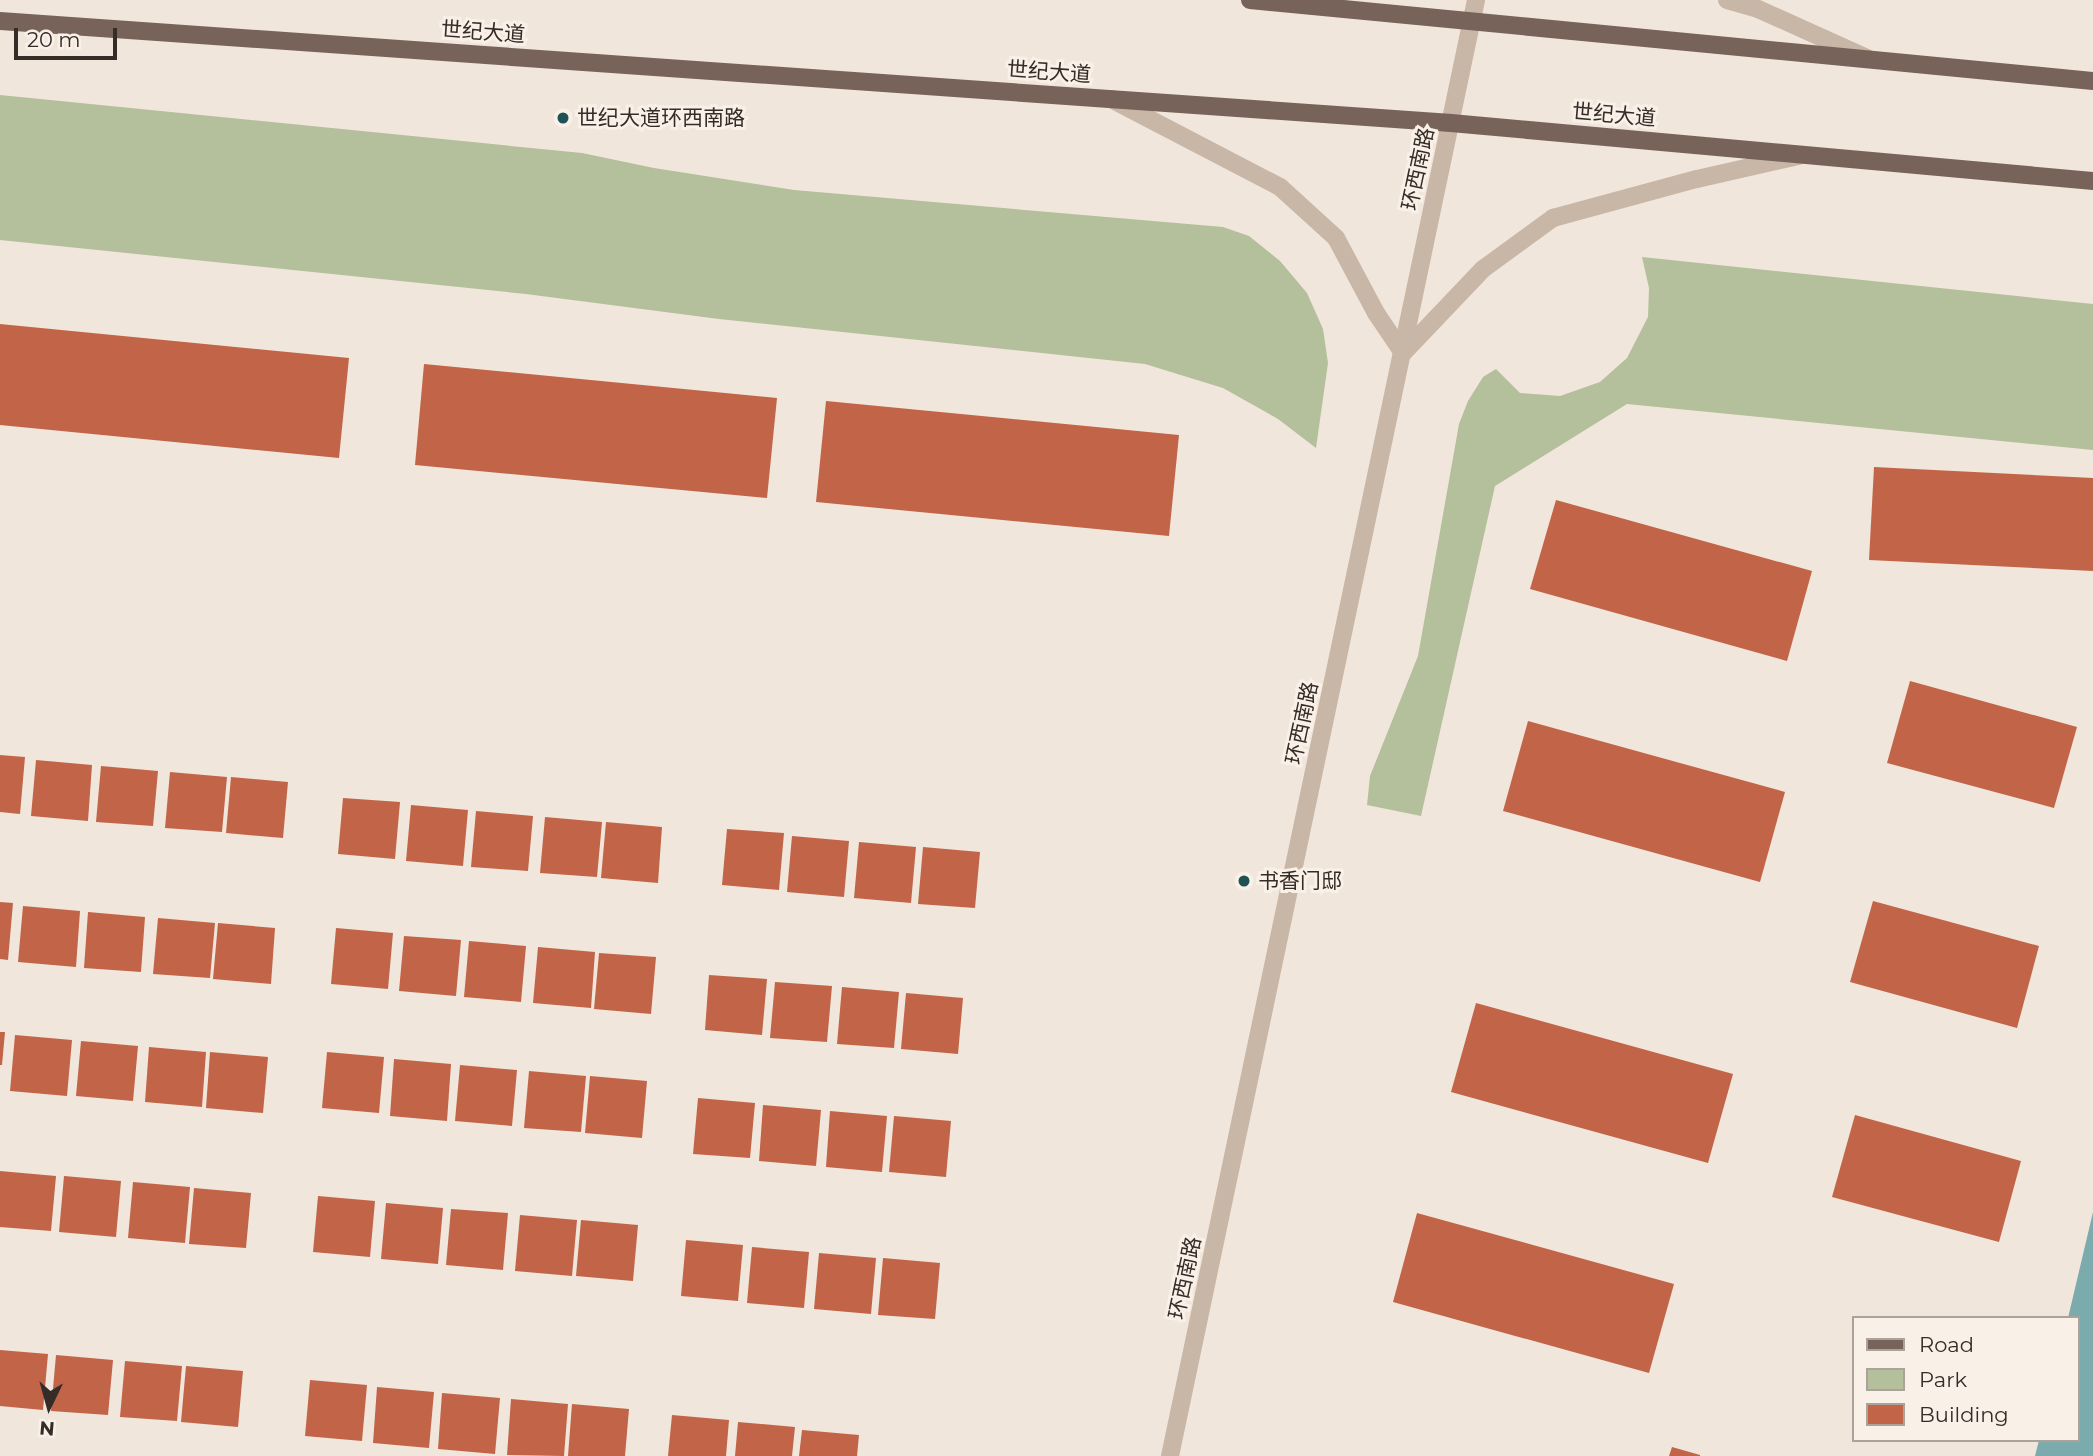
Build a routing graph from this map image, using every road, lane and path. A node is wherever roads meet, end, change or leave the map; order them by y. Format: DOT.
graph roads {
  1 [pos="1251,0"];
  2 [pos="1476,0"];
  3 [pos="1727,0"];
  4 [pos="0,21"];
  5 [pos="1472,22"];
  6 [pos="1870,59"];
  7 [pos="2093,81"];
  8 [pos="1110,99"];
  9 [pos="1451,123"];
  10 [pos="1803,155"];
  11 [pos="2093,181"];
  12 [pos="1403,353"];
  13 [pos="1170,1456"];
  1 -- 5 [label="main road"];
  2 -- 5 [label="street, 环西南路"];
  3 -- 6 [label="street"];
  4 -- 8 [label="main road, 世纪大道"];
  5 -- 6 [label="main road"];
  5 -- 9 [label="street, 环西南路"];
  6 -- 7 [label="main road"];
  8 -- 9 [label="main road, 世纪大道"];
  8 -- 12 [label="street"];
  9 -- 10 [label="main road, 世纪大道"];
  9 -- 12 [label="street, 环西南路"];
  10 -- 11 [label="main road, 世纪大道"];
  10 -- 12 [label="street"];
  12 -- 13 [label="street, 环西南路"];
}
